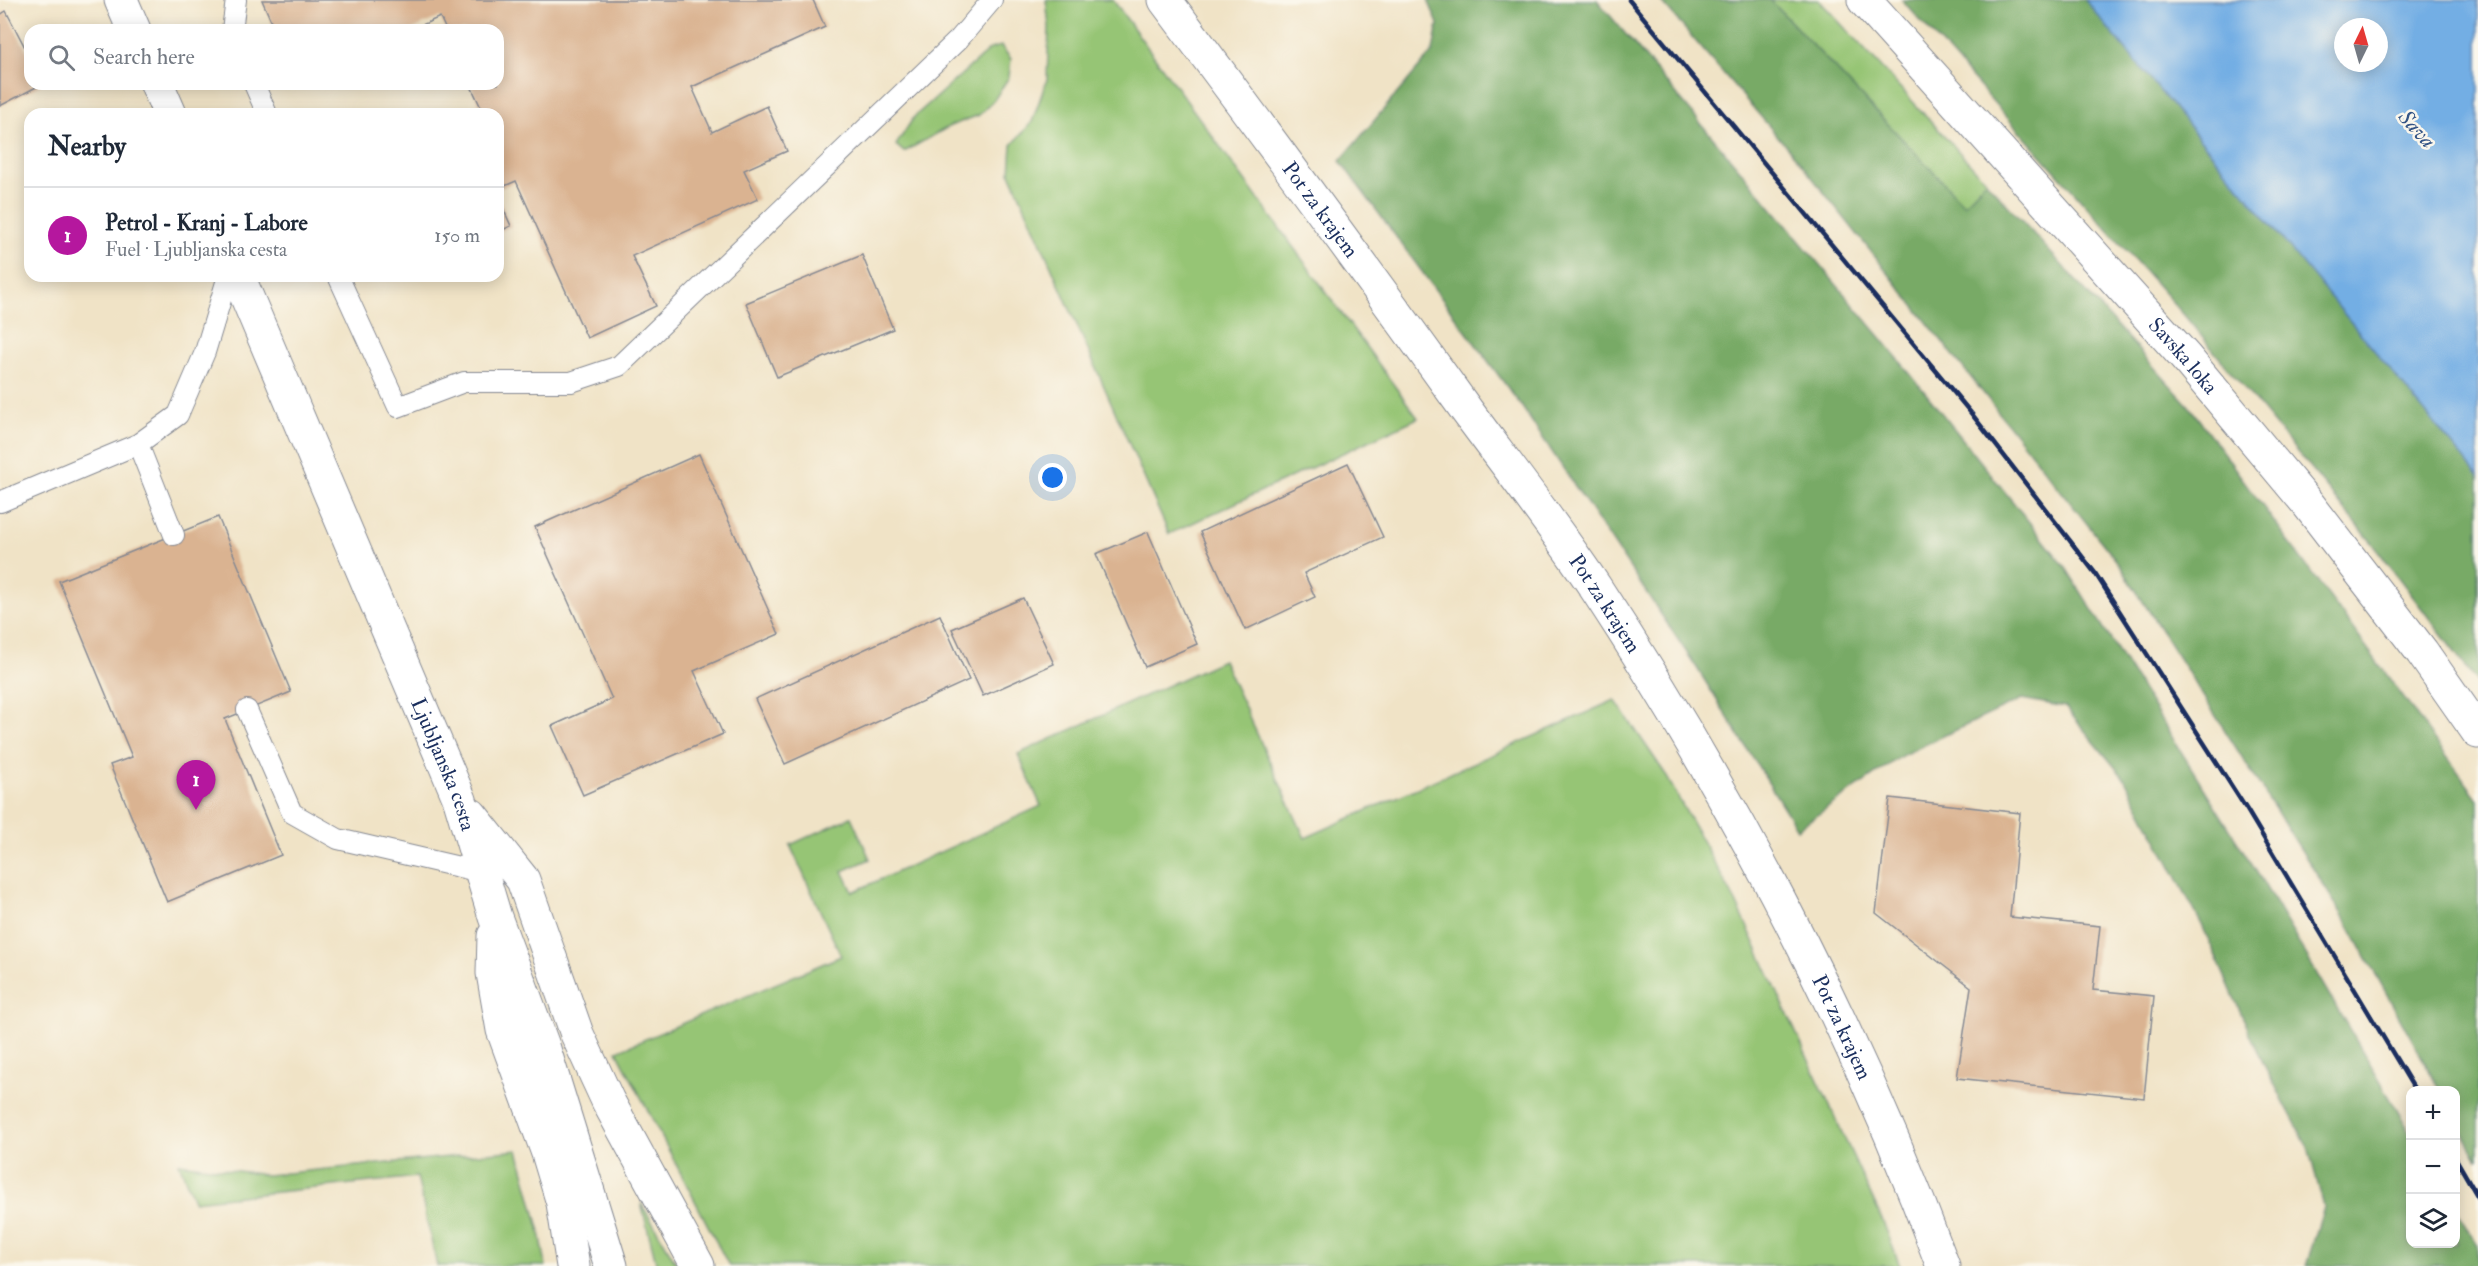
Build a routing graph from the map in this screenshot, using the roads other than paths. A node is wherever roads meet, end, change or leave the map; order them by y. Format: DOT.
graph roads {
  1 [pos="121,0"];
  2 [pos="236,0"];
  3 [pos="992,0"];
  4 [pos="1165,0"];
  5 [pos="1864,0"];
  6 [pos="131,24"];
  7 [pos="233,24"];
  8 [pos="160,90"];
  9 [pos="257,90"];
  10 [pos="167,108"];
  11 [pos="264,108"];
  12 [pos="226,282"];
  13 [pos="241,282"];
  14 [pos="341,282"];
  15 [pos="138,444"];
  16 [pos="0,501"];
  17 [pos="174,535"];
  18 [pos="247,710"];
  19 [pos="2478,732"];
  20 [pos="460,801"];
  21 [pos="481,872"];
  22 [pos="495,917"];
  23 [pos="573,1266"];
  24 [pos="610,1266"];
  25 [pos="698,1266"];
  26 [pos="1943,1266"];
  1 -- 6 [label="street"];
  2 -- 7 [label="lane"];
  3 -- 14 [label="lane"];
  4 -- 26 [label="street, Pot za krajem"];
  5 -- 19 [label="street, Savska loka"];
  8 -- 10 [label="street"];
  9 -- 11 [label="lane"];
  12 -- 15 [label="lane"];
  13 -- 20 [label="street, Ljubljanska cesta"];
  15 -- 16 [label="lane"];
  15 -- 17 [label="lane"];
  18 -- 21 [label="lane"];
  20 -- 21 [label="street, Ljubljanska cesta"];
  20 -- 25 [label="street"];
  21 -- 22 [label="street, Ljubljanska cesta"];
  22 -- 23 [label="street"];
  22 -- 24 [label="street, Ljubljanska cesta"];
}
